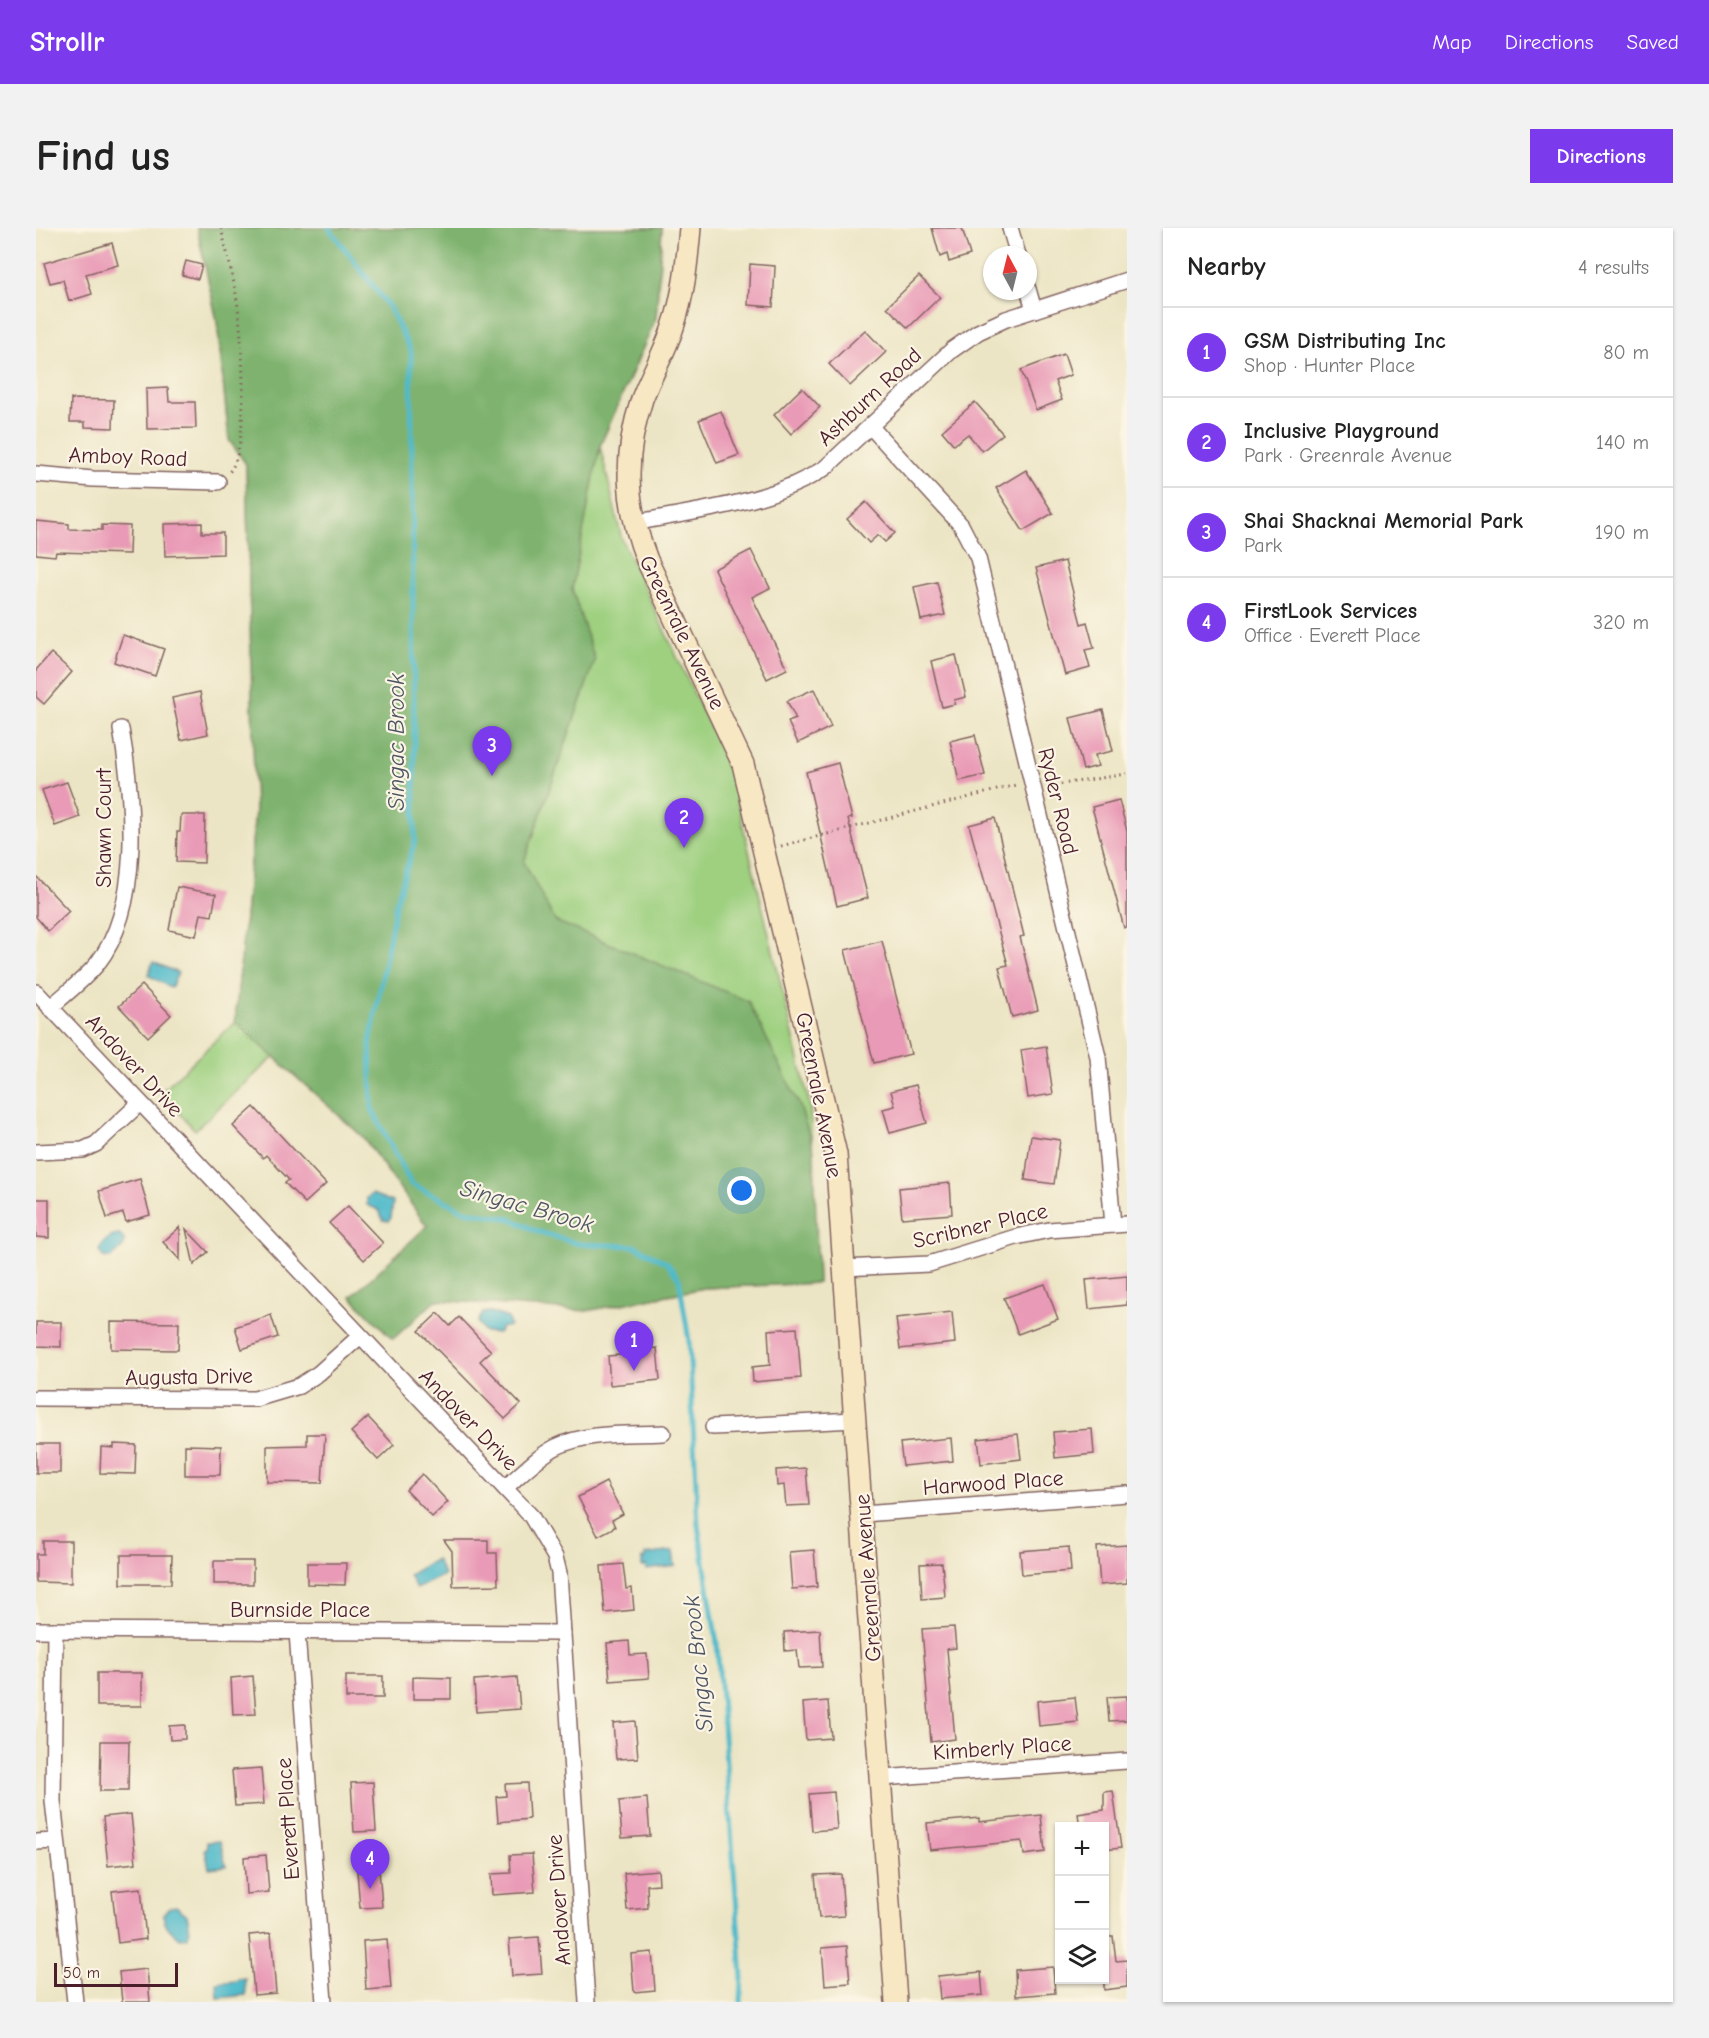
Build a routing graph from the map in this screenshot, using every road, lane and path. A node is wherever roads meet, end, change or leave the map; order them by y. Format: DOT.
graph roads {
  1 [pos="221,228"];
  2 [pos="690,228"];
  3 [pos="1010,228"];
  4 [pos="1015,246"];
  5 [pos="1127,280"];
  6 [pos="1031,300"];
  7 [pos="1034,310"];
  8 [pos="871,427"];
  9 [pos="36,474"];
  10 [pos="218,482"];
  11 [pos="634,524"];
  12 [pos="121,729"];
  13 [pos="1127,774"];
  14 [pos="1032,785"];
  15 [pos="765,850"];
  16 [pos="36,992"];
  17 [pos="50,1008"];
  18 [pos="140,1103"];
  19 [pos="36,1152"];
  20 [pos="1120,1225"];
  21 [pos="843,1268"];
  22 [pos="359,1337"];
  23 [pos="36,1398"];
  24 [pos="855,1420"];
  25 [pos="713,1427"];
  26 [pos="663,1433"];
  27 [pos="505,1488"];
  28 [pos="1127,1494"];
  29 [pos="863,1514"];
  30 [pos="36,1630"];
  31 [pos="55,1630"];
  32 [pos="297,1632"];
  33 [pos="563,1633"];
  34 [pos="1127,1761"];
  35 [pos="881,1778"];
  36 [pos="57,1841"];
  37 [pos="36,1842"];
  38 [pos="75,2002"];
  39 [pos="324,2002"];
  40 [pos="587,2002"];
  41 [pos="896,2002"];
  1 -- 10 [label="path"];
  2 -- 11 [label="street, Greenrale Avenue"];
  3 -- 4 [label="street"];
  5 -- 7 [label="street, Ashburn Road"];
  6 -- 7 [label="street"];
  7 -- 8 [label="street, Ashburn Road"];
  8 -- 11 [label="street, Ashburn Road"];
  8 -- 14 [label="street, Ryder Road"];
  9 -- 10 [label="street, Amboy Road"];
  11 -- 15 [label="street, Greenrale Avenue"];
  12 -- 17 [label="street, Shawn Court"];
  13 -- 14 [label="path"];
  14 -- 15 [label="path"];
  14 -- 20 [label="street, Ryder Road"];
  15 -- 21 [label="street, Greenrale Avenue"];
  16 -- 17 [label="street, Andover Drive"];
  17 -- 18 [label="street, Andover Drive"];
  18 -- 19 [label="street"];
  18 -- 22 [label="street, Andover Drive"];
  20 -- 21 [label="street, Scribner Place"];
  21 -- 24 [label="street, Greenrale Avenue"];
  22 -- 23 [label="street, Augusta Drive"];
  22 -- 27 [label="street, Andover Drive"];
  24 -- 25 [label="street"];
  24 -- 29 [label="street, Greenrale Avenue"];
  26 -- 27 [label="street"];
  27 -- 33 [label="street, Andover Drive"];
  28 -- 29 [label="street, Harwood Place"];
  29 -- 35 [label="street, Greenrale Avenue"];
  30 -- 31 [label="street, Burnside Place"];
  31 -- 32 [label="street, Burnside Place"];
  31 -- 36 [label="street"];
  32 -- 33 [label="street, Burnside Place"];
  32 -- 39 [label="street, Everett Place"];
  33 -- 40 [label="street, Andover Drive"];
  34 -- 35 [label="street, Kimberly Place"];
  35 -- 41 [label="street, Greenrale Avenue"];
  36 -- 37 [label="street"];
  36 -- 38 [label="street"];
}
